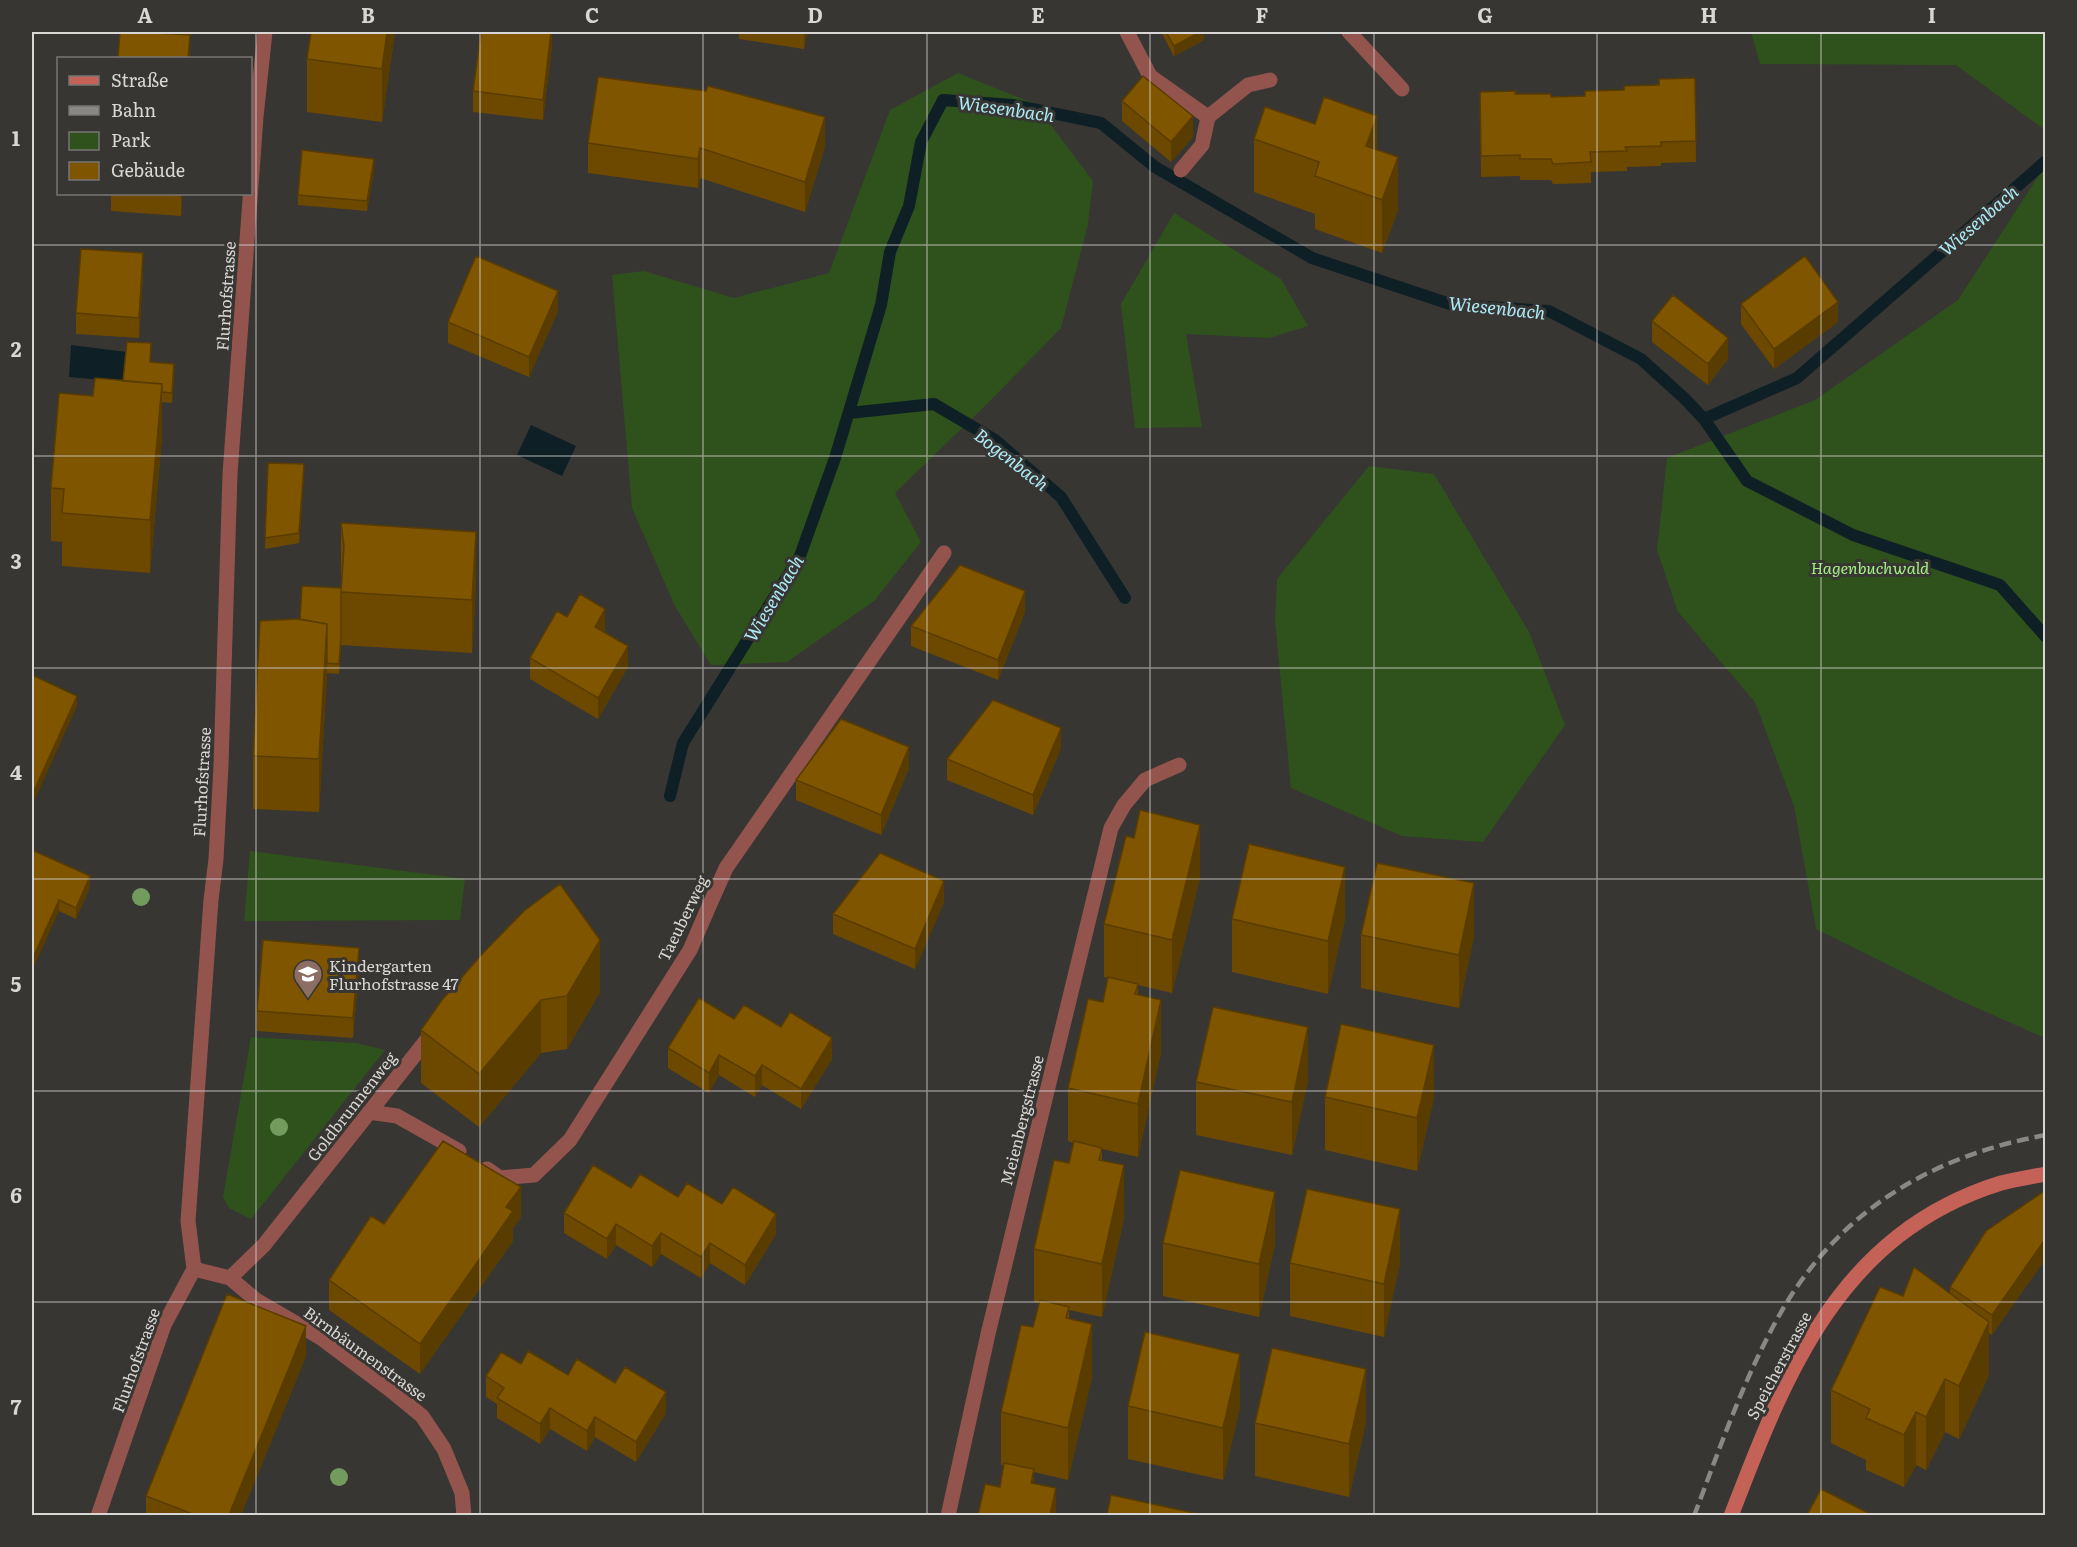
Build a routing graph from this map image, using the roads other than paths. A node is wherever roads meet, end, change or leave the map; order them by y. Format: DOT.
graph roads {
  1 [pos="265,32"];
  2 [pos="1127,32"];
  3 [pos="1349,32"];
  4 [pos="1270,80"];
  5 [pos="1402,89"];
  6 [pos="1208,117"];
  7 [pos="1181,170"];
  8 [pos="252,172"];
  9 [pos="250,195"];
  10 [pos="944,553"];
  11 [pos="1179,765"];
  12 [pos="444,1019"];
  13 [pos="369,1112"];
  14 [pos="2046,1174"];
  15 [pos="194,1269"];
  16 [pos="230,1278"];
  17 [pos="99,1515"];
  18 [pos="464,1515"];
  19 [pos="948,1515"];
  20 [pos="1731,1515"];
  1 -- 8 [label="street, Flurhofstrasse"];
  2 -- 6 [label="street"];
  3 -- 5 [label="street"];
  4 -- 6 [label="street"];
  6 -- 7 [label="street"];
  9 -- 15 [label="street, Flurhofstrasse"];
  10 -- 13 [label="street, Taeuberweg"];
  11 -- 19 [label="street, Meienbergstrasse"];
  12 -- 13 [label="street, Goldbrunnenweg"];
  13 -- 16 [label="street, Goldbrunnenweg"];
  14 -- 20 [label="main road, Speicherstrasse"];
  15 -- 16 [label="street, Birnbäumenstrasse"];
  15 -- 17 [label="street, Flurhofstrasse"];
  16 -- 18 [label="street, Birnbäumenstrasse"];
}
